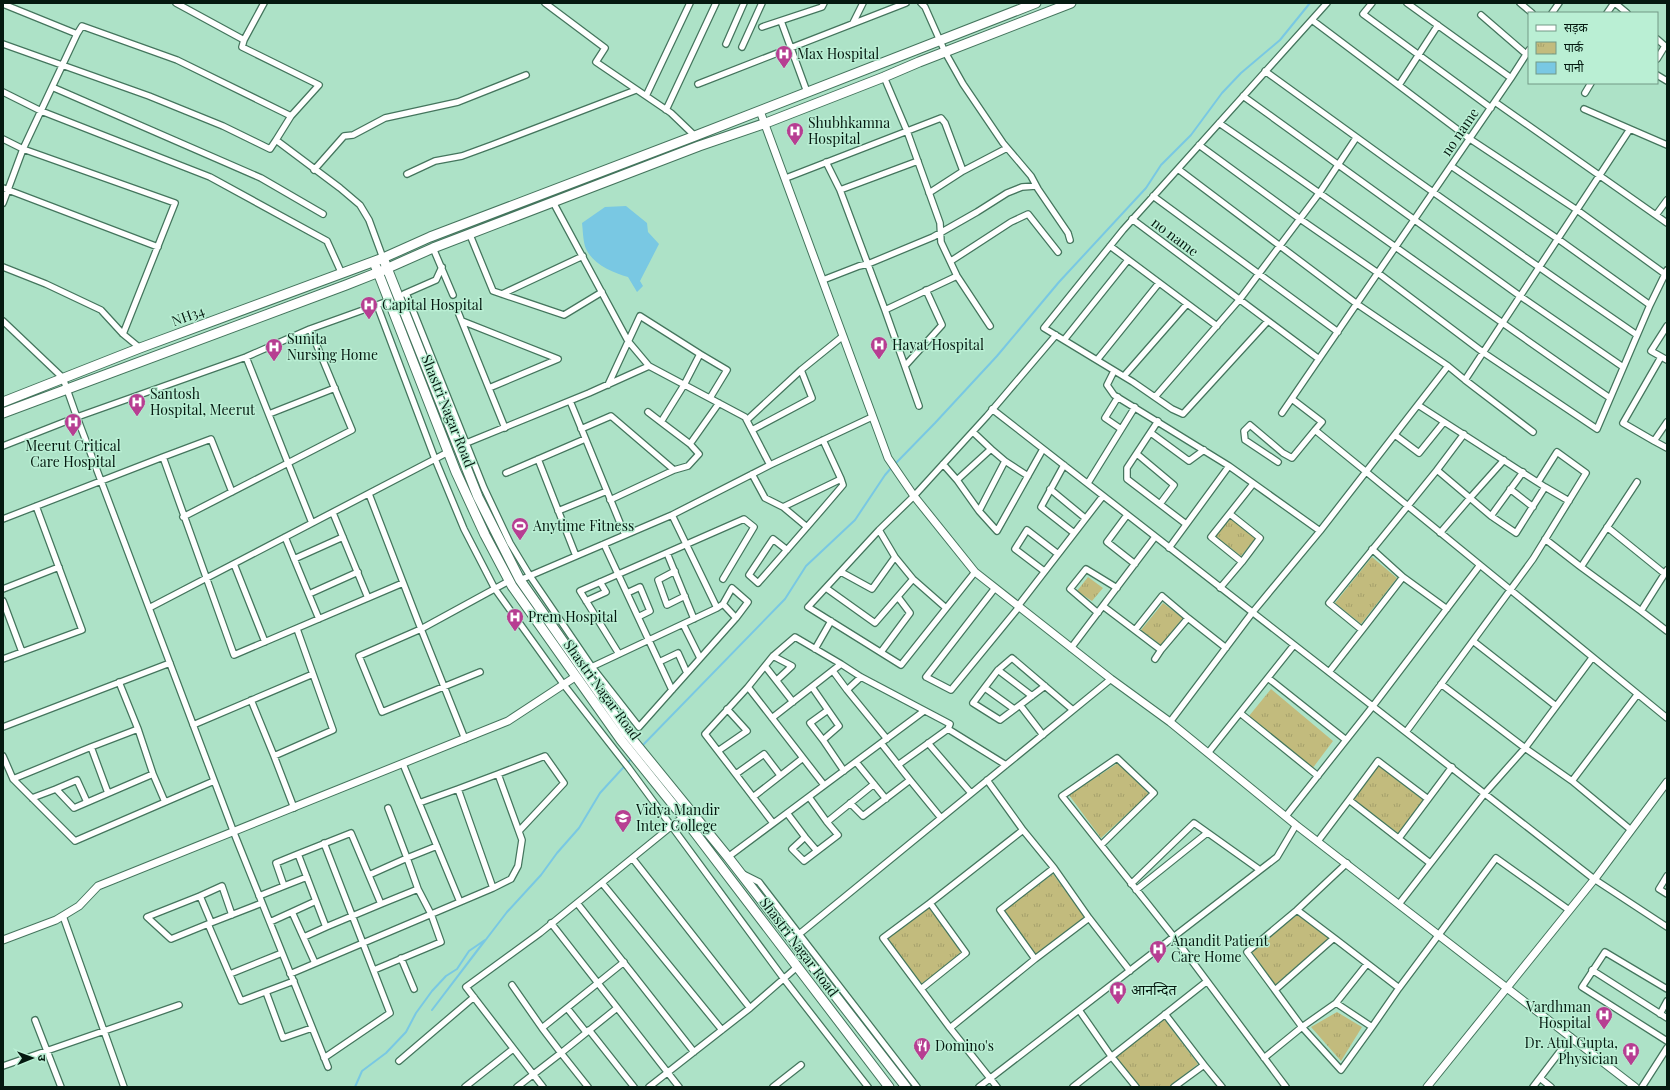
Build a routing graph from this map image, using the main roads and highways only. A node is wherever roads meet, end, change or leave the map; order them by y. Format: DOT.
graph roads {
  1 [pos="1036,3"];
  2 [pos="1071,3"];
  3 [pos="695,136"];
  4 [pos="699,146"];
  5 [pos="383,258"];
  6 [pos="374,262"];
  7 [pos="388,268"];
  8 [pos="378,272"];
  9 [pos="285,295"];
  10 [pos="403,295"];
  11 [pos="388,301"];
  12 [pos="289,307"];
  13 [pos="234,314"];
  14 [pos="239,325"];
  15 [pos="187,331"];
  16 [pos="192,343"];
  17 [pos="3,402"];
  18 [pos="3,413"];
  19 [pos="584,671"];
  20 [pos="575,677"];
  21 [pos="624,736"];
  22 [pos="807,959"];
  23 [pos="797,968"];
  24 [pos="889,1087"];
  25 [pos="906,1087"];
  1 -- 3 [label="main road, NH34"];
  2 -- 4 [label="main road"];
  3 -- 4 [label="main road"];
  3 -- 5 [label="main road, NH34"];
  4 -- 7 [label="main road"];
  5 -- 6 [label="main road, NH34 / NH34"];
  5 -- 7 [label="main road"];
  6 -- 8 [label="main road, Shastri Nagar Road"];
  6 -- 9 [label="main road, NH34 / NH34"];
  7 -- 8 [label="main road, NH34"];
  7 -- 10 [label="main road"];
  8 -- 11 [label="main road, Shastri Nagar Road"];
  8 -- 12 [label="main road, NH34"];
  9 -- 12 [label="main road"];
  9 -- 13 [label="main road, NH34 / NH34"];
  10 -- 11 [label="main road"];
  10 -- 19 [label="main road"];
  11 -- 20 [label="main road, Shastri Nagar Road"];
  12 -- 14 [label="main road, NH34"];
  13 -- 14 [label="main road"];
  13 -- 15 [label="main road, NH34 / NH34"];
  14 -- 16 [label="main road, NH34"];
  15 -- 16 [label="main road"];
  15 -- 17 [label="main road, NH34 / NH34"];
  16 -- 18 [label="main road, NH34"];
  19 -- 20 [label="main road"];
  19 -- 21 [label="main road"];
  20 -- 21 [label="main road, Shastri Nagar Road"];
  21 -- 22 [label="main road"];
  21 -- 23 [label="main road, Shastri Nagar Road"];
  22 -- 23 [label="main road"];
  22 -- 25 [label="main road"];
  23 -- 24 [label="main road, Shastri Nagar Road"];
}
